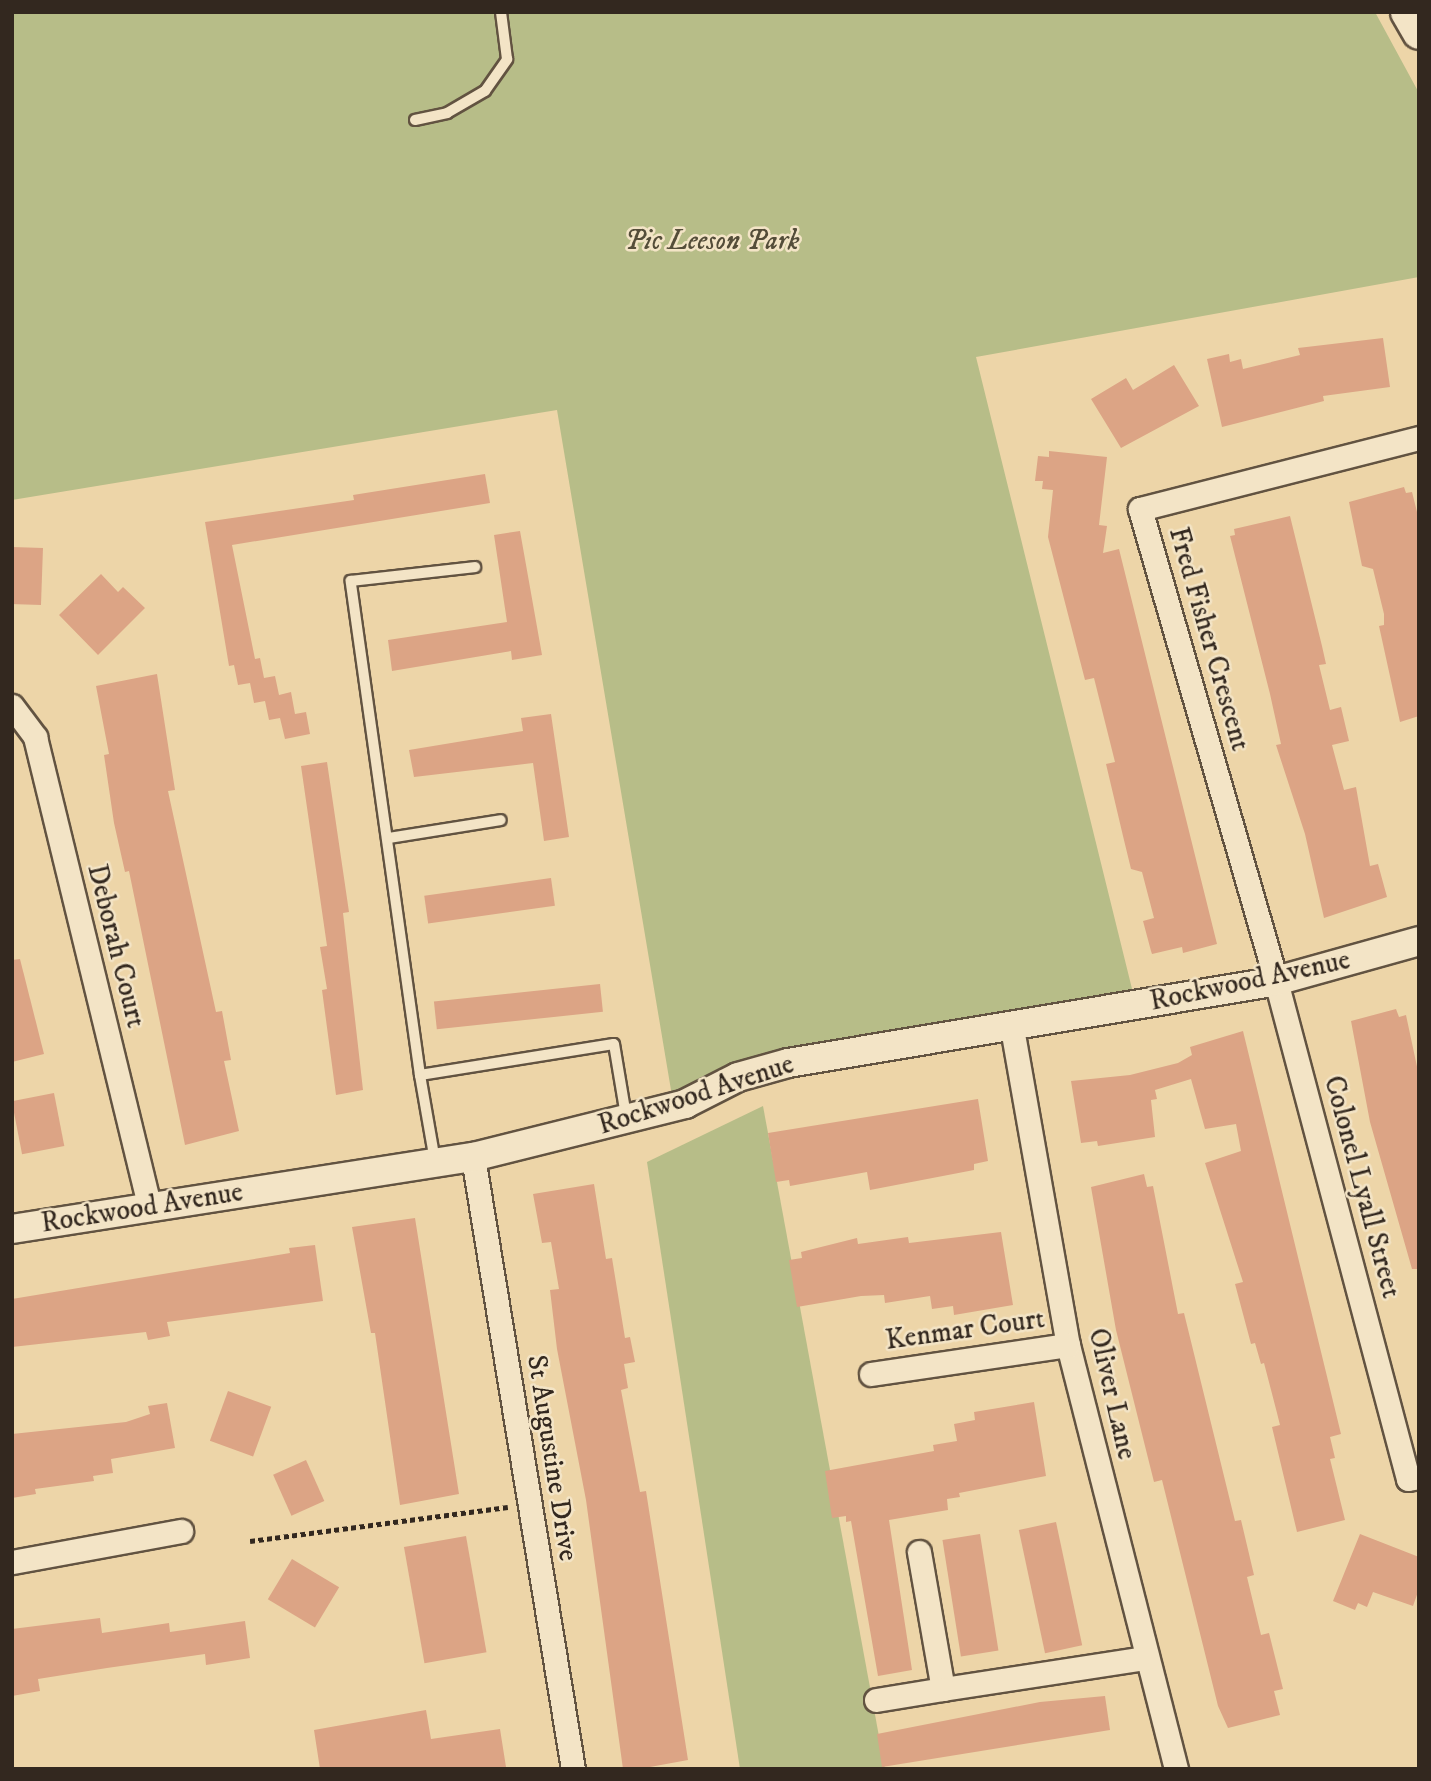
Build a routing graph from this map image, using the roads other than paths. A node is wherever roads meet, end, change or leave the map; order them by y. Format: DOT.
graph roads {
  1 [pos="500,12"];
  2 [pos="415,120"];
  3 [pos="1419,438"];
  4 [pos="475,567"];
  5 [pos="12,706"];
  6 [pos="501,821"];
  7 [pos="389,838"];
  8 [pos="1419,941"];
  9 [pos="1276,981"];
  10 [pos="1012,1028"];
  11 [pos="420,1075"];
  12 [pos="626,1120"];
  13 [pos="473,1157"];
  14 [pos="435,1161"];
  15 [pos="150,1206"];
  16 [pos="12,1229"];
  17 [pos="1068,1345"];
  18 [pos="872,1374"];
  19 [pos="1419,1477"];
  20 [pos="181,1531"];
  21 [pos="919,1552"];
  22 [pos="12,1562"];
  23 [pos="1146,1658"];
  24 [pos="943,1689"];
  25 [pos="876,1700"];
  26 [pos="573,1769"];
  27 [pos="1176,1769"];
  1 -- 2 [label="lane"];
  3 -- 9 [label="street, Fred Fisher Crescent"];
  4 -- 7 [label="lane"];
  5 -- 15 [label="street, Deborah Court"];
  6 -- 7 [label="lane"];
  7 -- 11 [label="lane"];
  8 -- 9 [label="street, Rockwood Avenue"];
  9 -- 10 [label="street, Rockwood Avenue"];
  9 -- 19 [label="street, Colonel Lyall Street"];
  10 -- 12 [label="street, Rockwood Avenue"];
  10 -- 17 [label="street, Oliver Lane"];
  11 -- 12 [label="lane"];
  11 -- 14 [label="lane"];
  12 -- 13 [label="street, Rockwood Avenue"];
  13 -- 14 [label="street, Rockwood Avenue"];
  13 -- 26 [label="street, St Augustine Drive"];
  14 -- 15 [label="street, Rockwood Avenue"];
  15 -- 16 [label="street, Rockwood Avenue"];
  17 -- 18 [label="street, Kenmar Court"];
  17 -- 23 [label="street, Oliver Lane"];
  20 -- 22 [label="street"];
  21 -- 24 [label="street"];
  23 -- 24 [label="street"];
  23 -- 27 [label="street, Oliver Lane"];
  24 -- 25 [label="street"];
}
